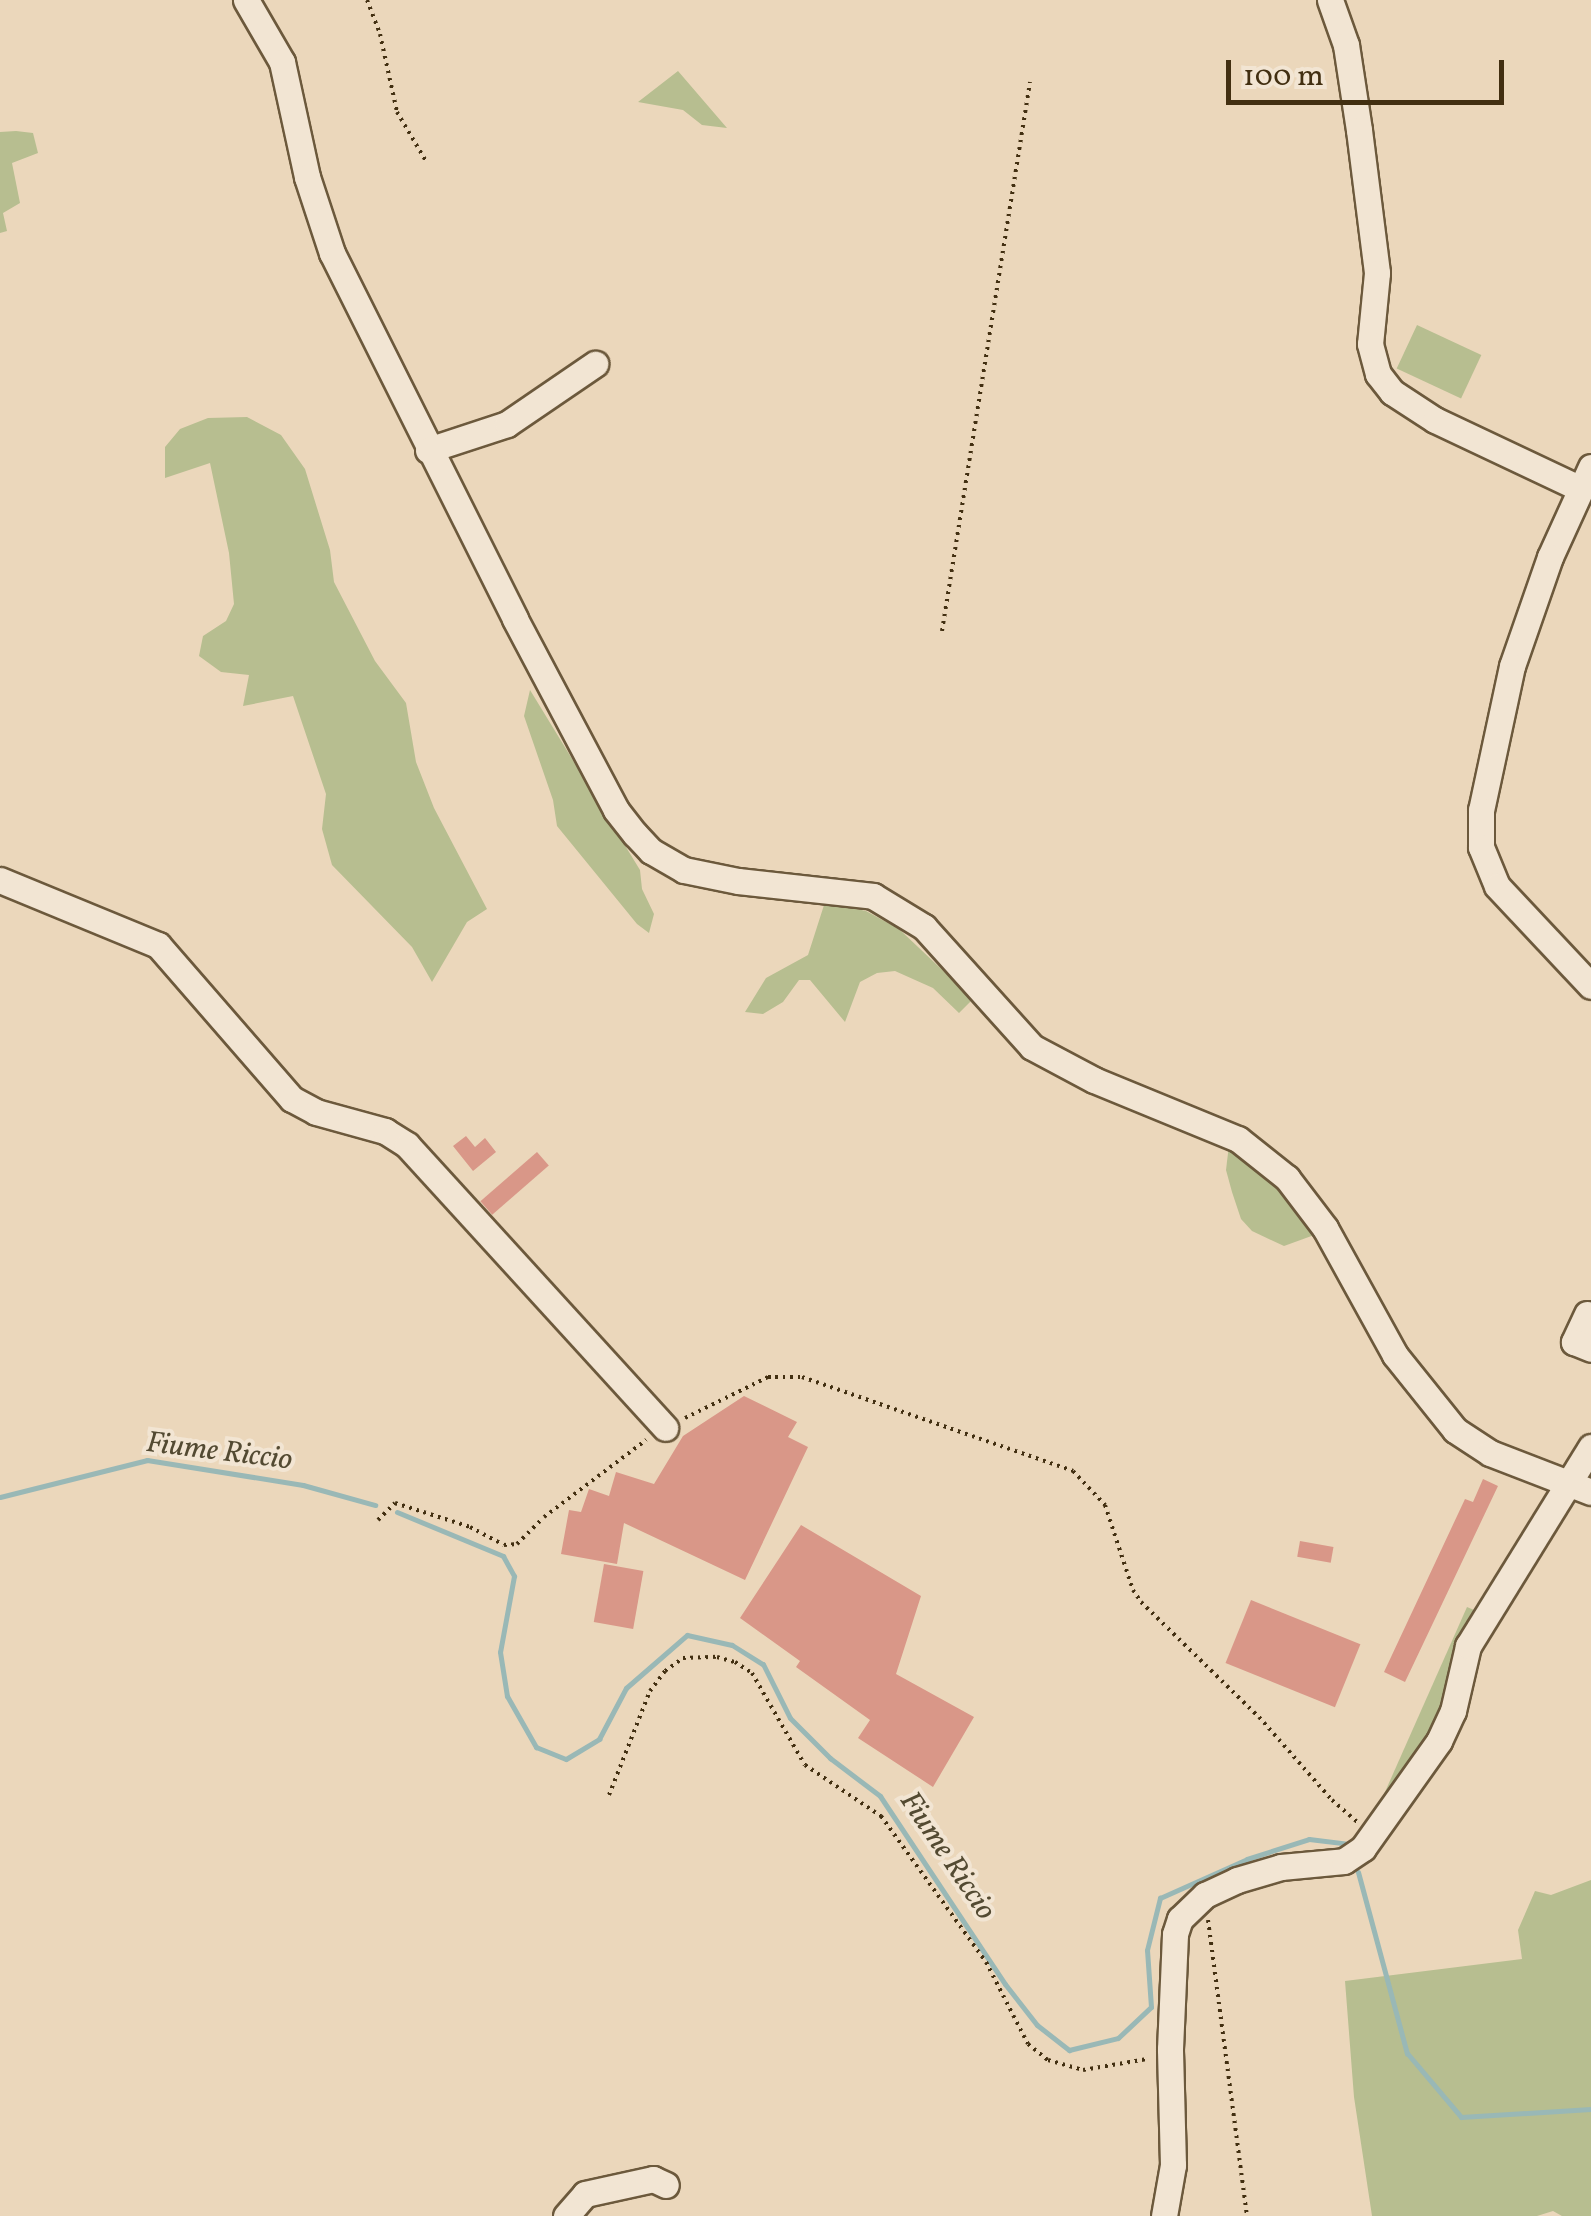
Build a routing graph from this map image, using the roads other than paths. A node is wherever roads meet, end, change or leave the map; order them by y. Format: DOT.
graph roads {
  1 [pos="246,0"];
  2 [pos="1330,0"];
  3 [pos="594,364"];
  4 [pos="428,450"];
  5 [pos="1586,478"];
  6 [pos="0,880"];
  7 [pos="1591,986"];
  8 [pos="1587,1314"];
  9 [pos="1591,1350"];
  10 [pos="665,1428"];
  11 [pos="1591,1447"];
  12 [pos="1580,1489"];
  13 [pos="666,2185"];
  14 [pos="566,2216"];
  15 [pos="1164,2216"];
  1 -- 4 [label="street"];
  2 -- 5 [label="street"];
  3 -- 4 [label="street"];
  4 -- 12 [label="street"];
  5 -- 7 [label="street"];
  6 -- 10 [label="street"];
  8 -- 9 [label="street"];
  11 -- 12 [label="street"];
  12 -- 15 [label="street"];
  13 -- 14 [label="street"];
}
